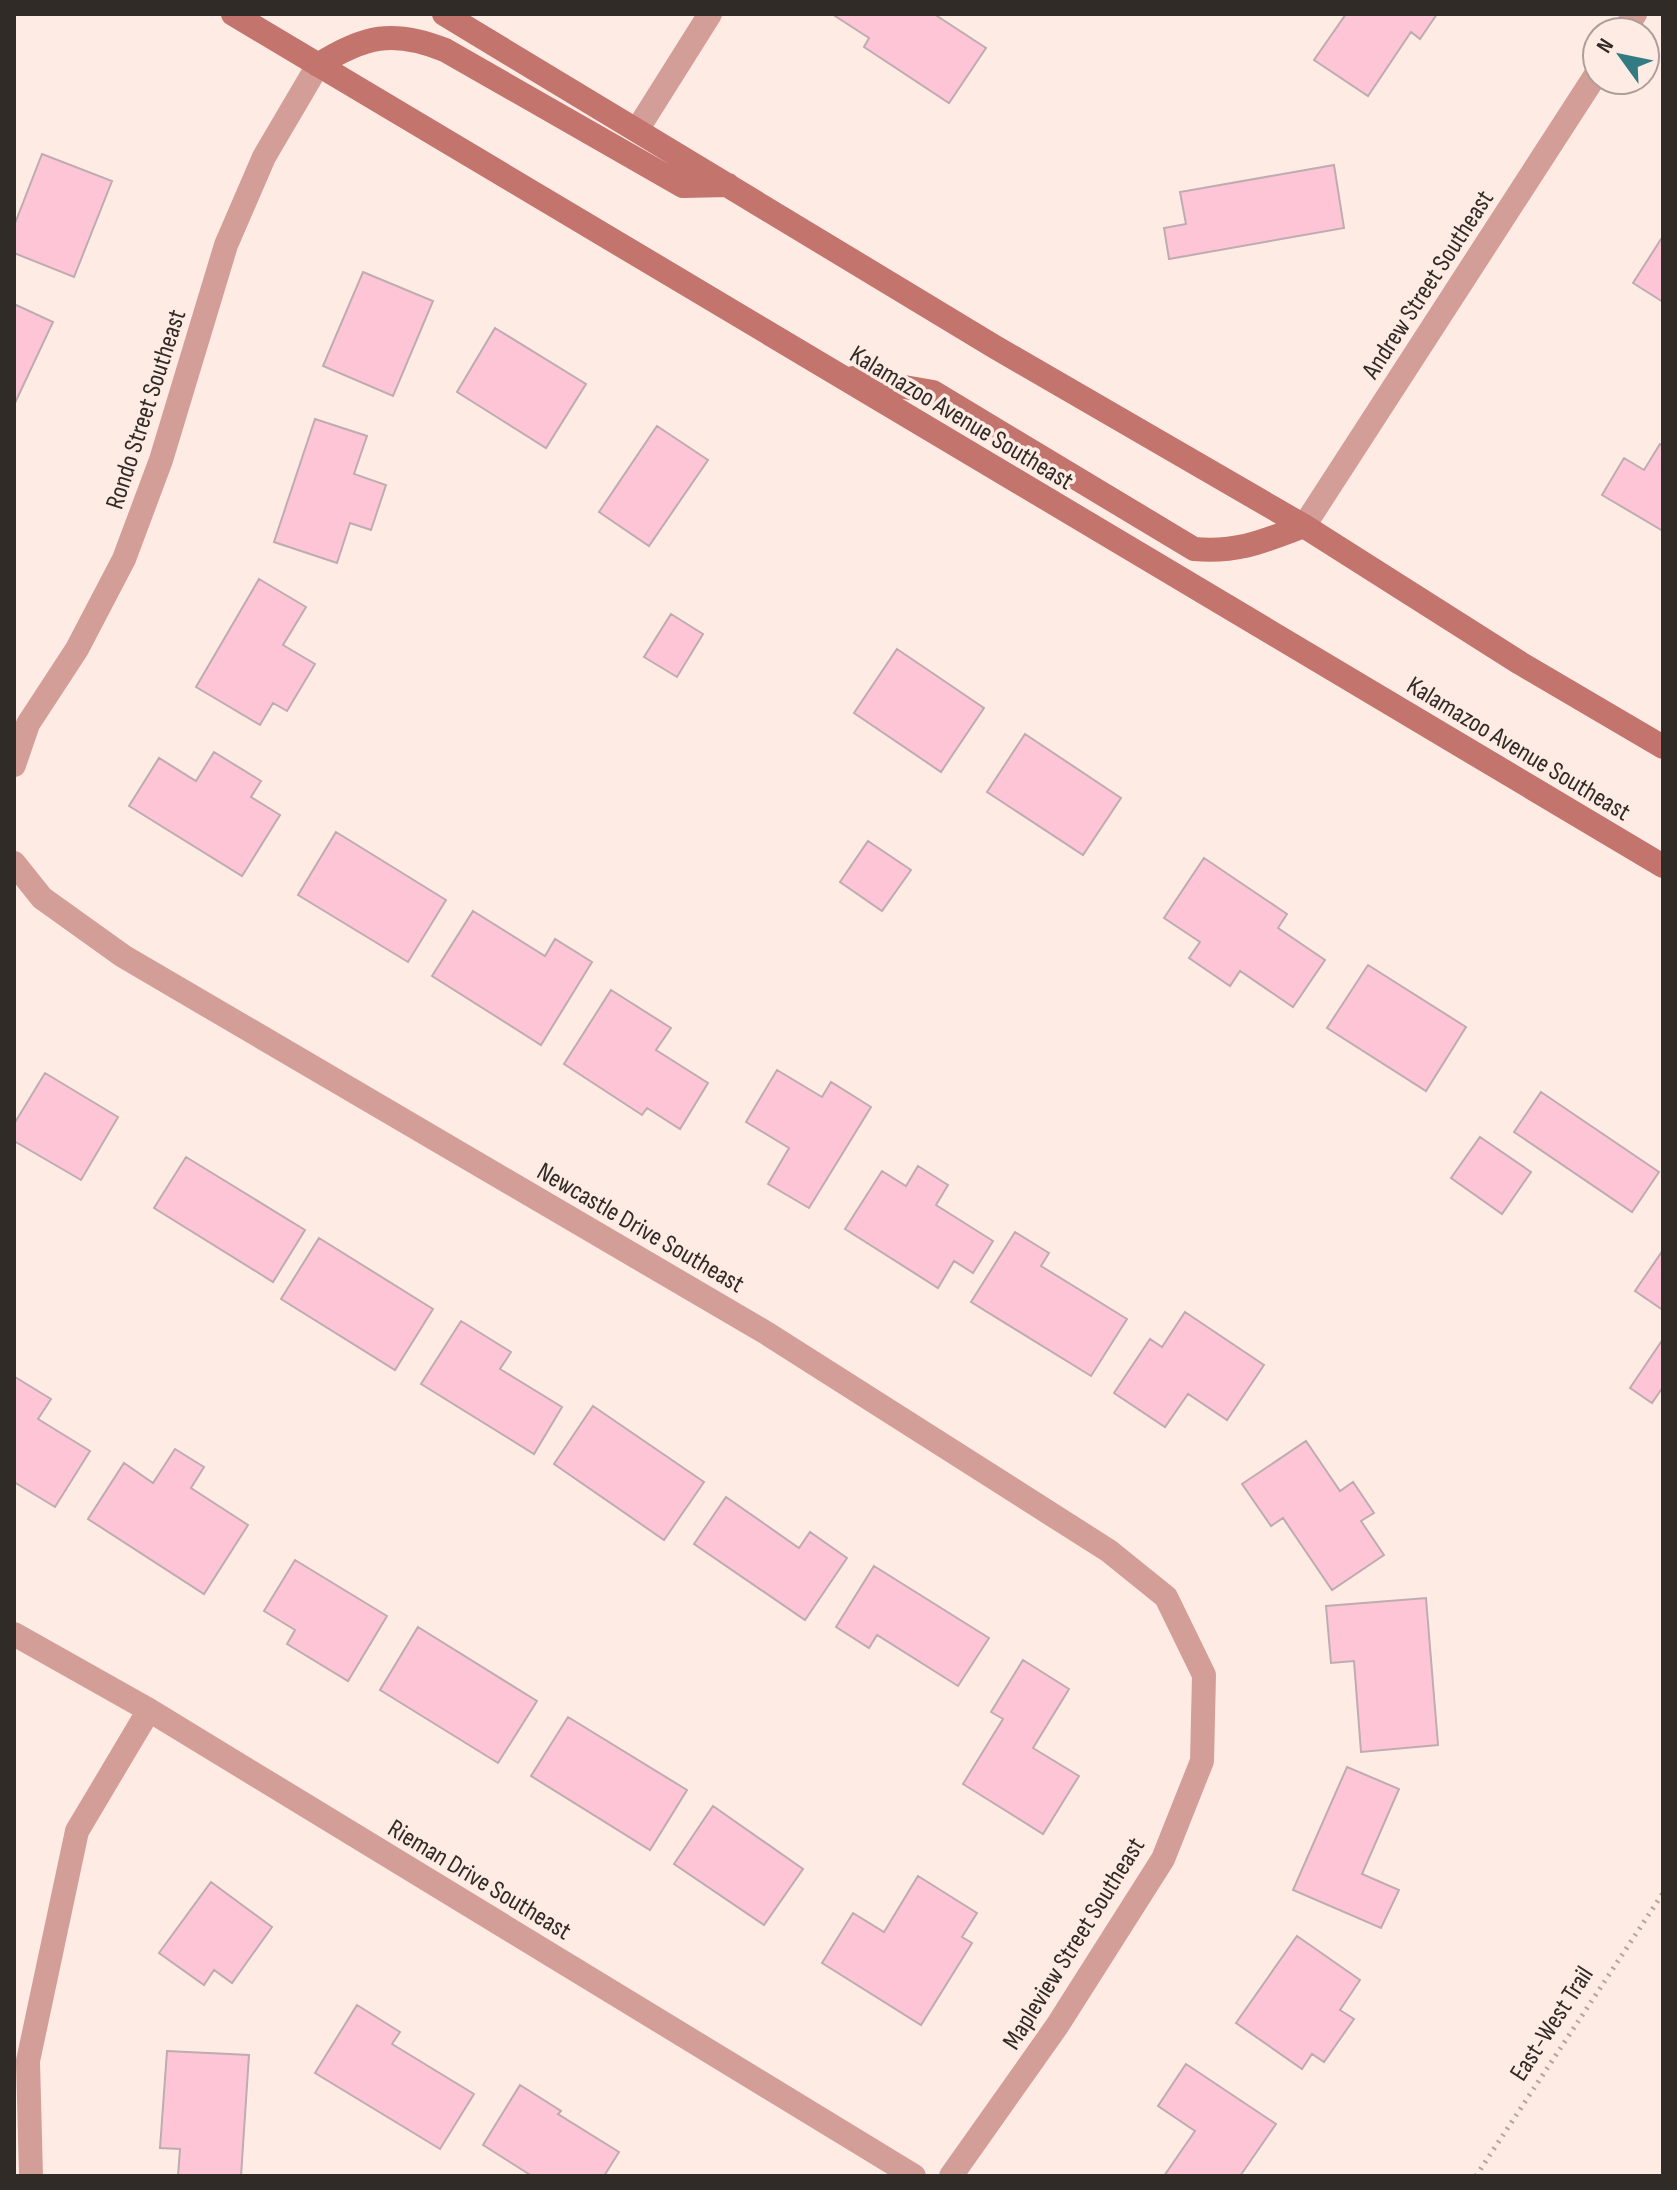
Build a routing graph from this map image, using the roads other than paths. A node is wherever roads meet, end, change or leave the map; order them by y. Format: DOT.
graph roads {
  1 [pos="233,14"];
  2 [pos="444,14"];
  3 [pos="710,14"];
  4 [pos="318,65"];
  5 [pos="1582,96"];
  6 [pos="637,130"];
  7 [pos="728,185"];
  8 [pos="839,376"];
  9 [pos="1304,526"];
  10 [pos="1663,747"];
  11 [pos="14,765"];
  12 [pos="14,863"];
  13 [pos="1663,866"];
  14 [pos="14,1634"];
  15 [pos="1204,1675"];
  16 [pos="149,1710"];
  17 [pos="31,2176"];
  18 [pos="914,2176"];
  19 [pos="951,2176"];
  1 -- 4 [label="main road, Kalamazoo Avenue Southeast"];
  2 -- 6 [label="main road"];
  3 -- 6 [label="street"];
  4 -- 7 [label="main road"];
  4 -- 8 [label="main road, Kalamazoo Avenue Southeast"];
  4 -- 11 [label="street, Rondo Street Southeast"];
  5 -- 9 [label="street, Andrew Street Southeast"];
  6 -- 7 [label="main road"];
  7 -- 9 [label="main road"];
  8 -- 9 [label="main road"];
  8 -- 13 [label="main road, Kalamazoo Avenue Southeast"];
  9 -- 10 [label="main road"];
  12 -- 15 [label="street, Newcastle Drive Southeast"];
  14 -- 16 [label="street, Rieman Drive Southeast"];
  15 -- 19 [label="street, Mapleview Street Southeast"];
  16 -- 17 [label="street"];
  16 -- 18 [label="street, Rieman Drive Southeast"];
}
